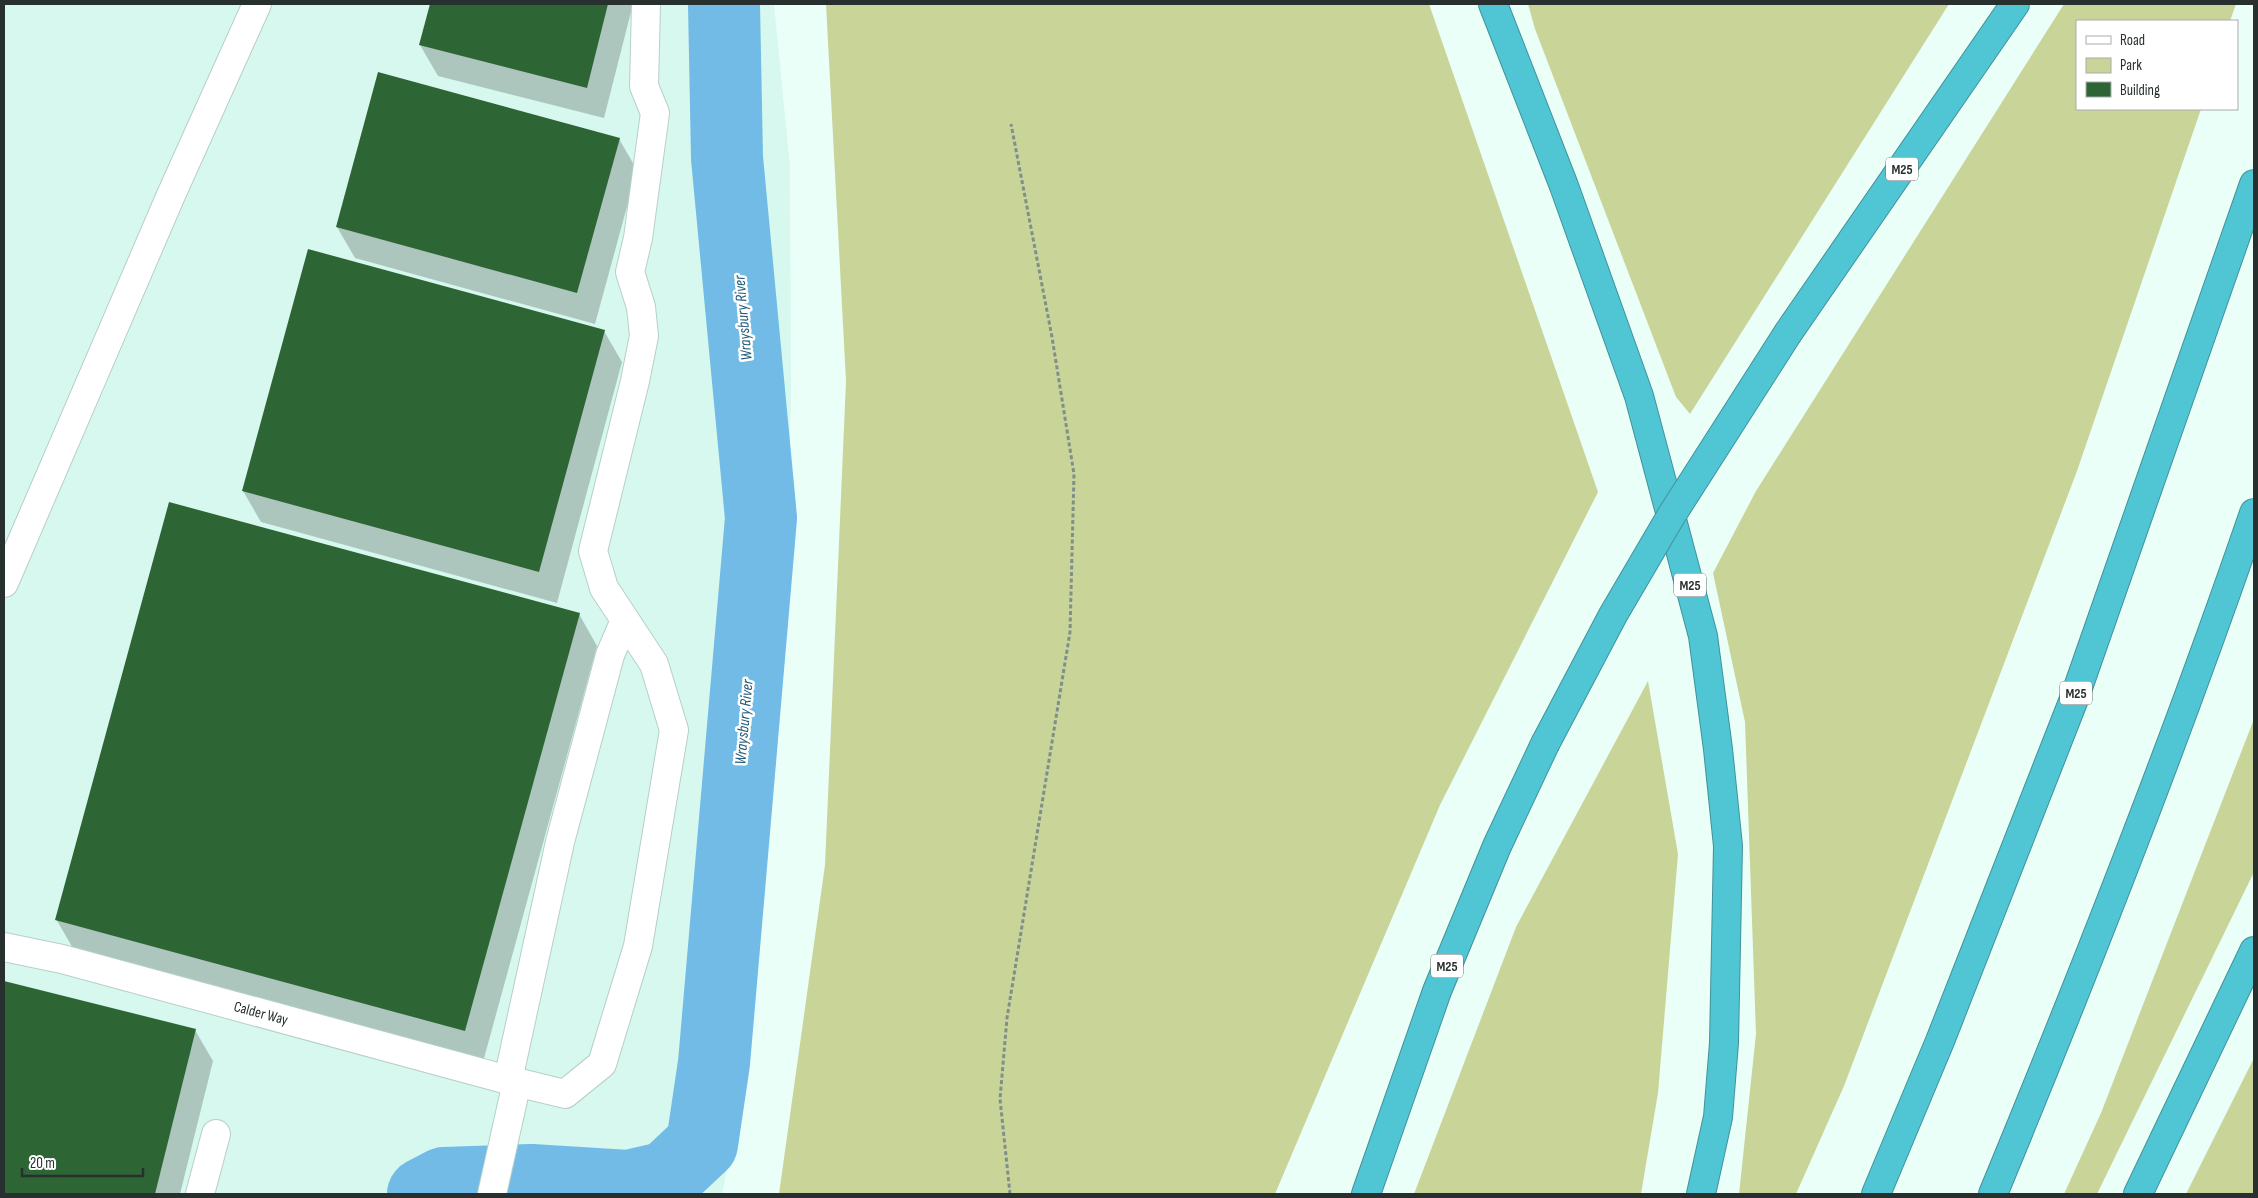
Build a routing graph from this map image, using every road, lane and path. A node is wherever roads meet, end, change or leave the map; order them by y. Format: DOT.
graph roads {
  1 [pos="257,4"];
  2 [pos="646,4"];
  3 [pos="1493,4"];
  4 [pos="2015,4"];
  5 [pos="1011,124"];
  6 [pos="2254,184"];
  7 [pos="2254,513"];
  8 [pos="4,584"];
  9 [pos="625,620"];
  10 [pos="4,947"];
  11 [pos="2254,951"];
  12 [pos="512,1081"];
  13 [pos="216,1134"];
  14 [pos="200,1194"];
  15 [pos="492,1194"];
  16 [pos="1010,1194"];
  17 [pos="1366,1194"];
  18 [pos="1701,1194"];
  19 [pos="1876,1194"];
  20 [pos="1992,1194"];
  21 [pos="2138,1194"];
  1 -- 8 [label="street"];
  2 -- 9 [label="street"];
  3 -- 18 [label="highway, M25"];
  4 -- 17 [label="highway, M25, bridge"];
  5 -- 16 [label="path"];
  6 -- 19 [label="highway, M25"];
  7 -- 20 [label="highway"];
  9 -- 12 [label="street"];
  9 -- 12 [label="street, Calder Way"];
  10 -- 12 [label="street, Calder Way"];
  11 -- 21 [label="highway"];
  12 -- 15 [label="street"];
  13 -- 14 [label="street"];
}
